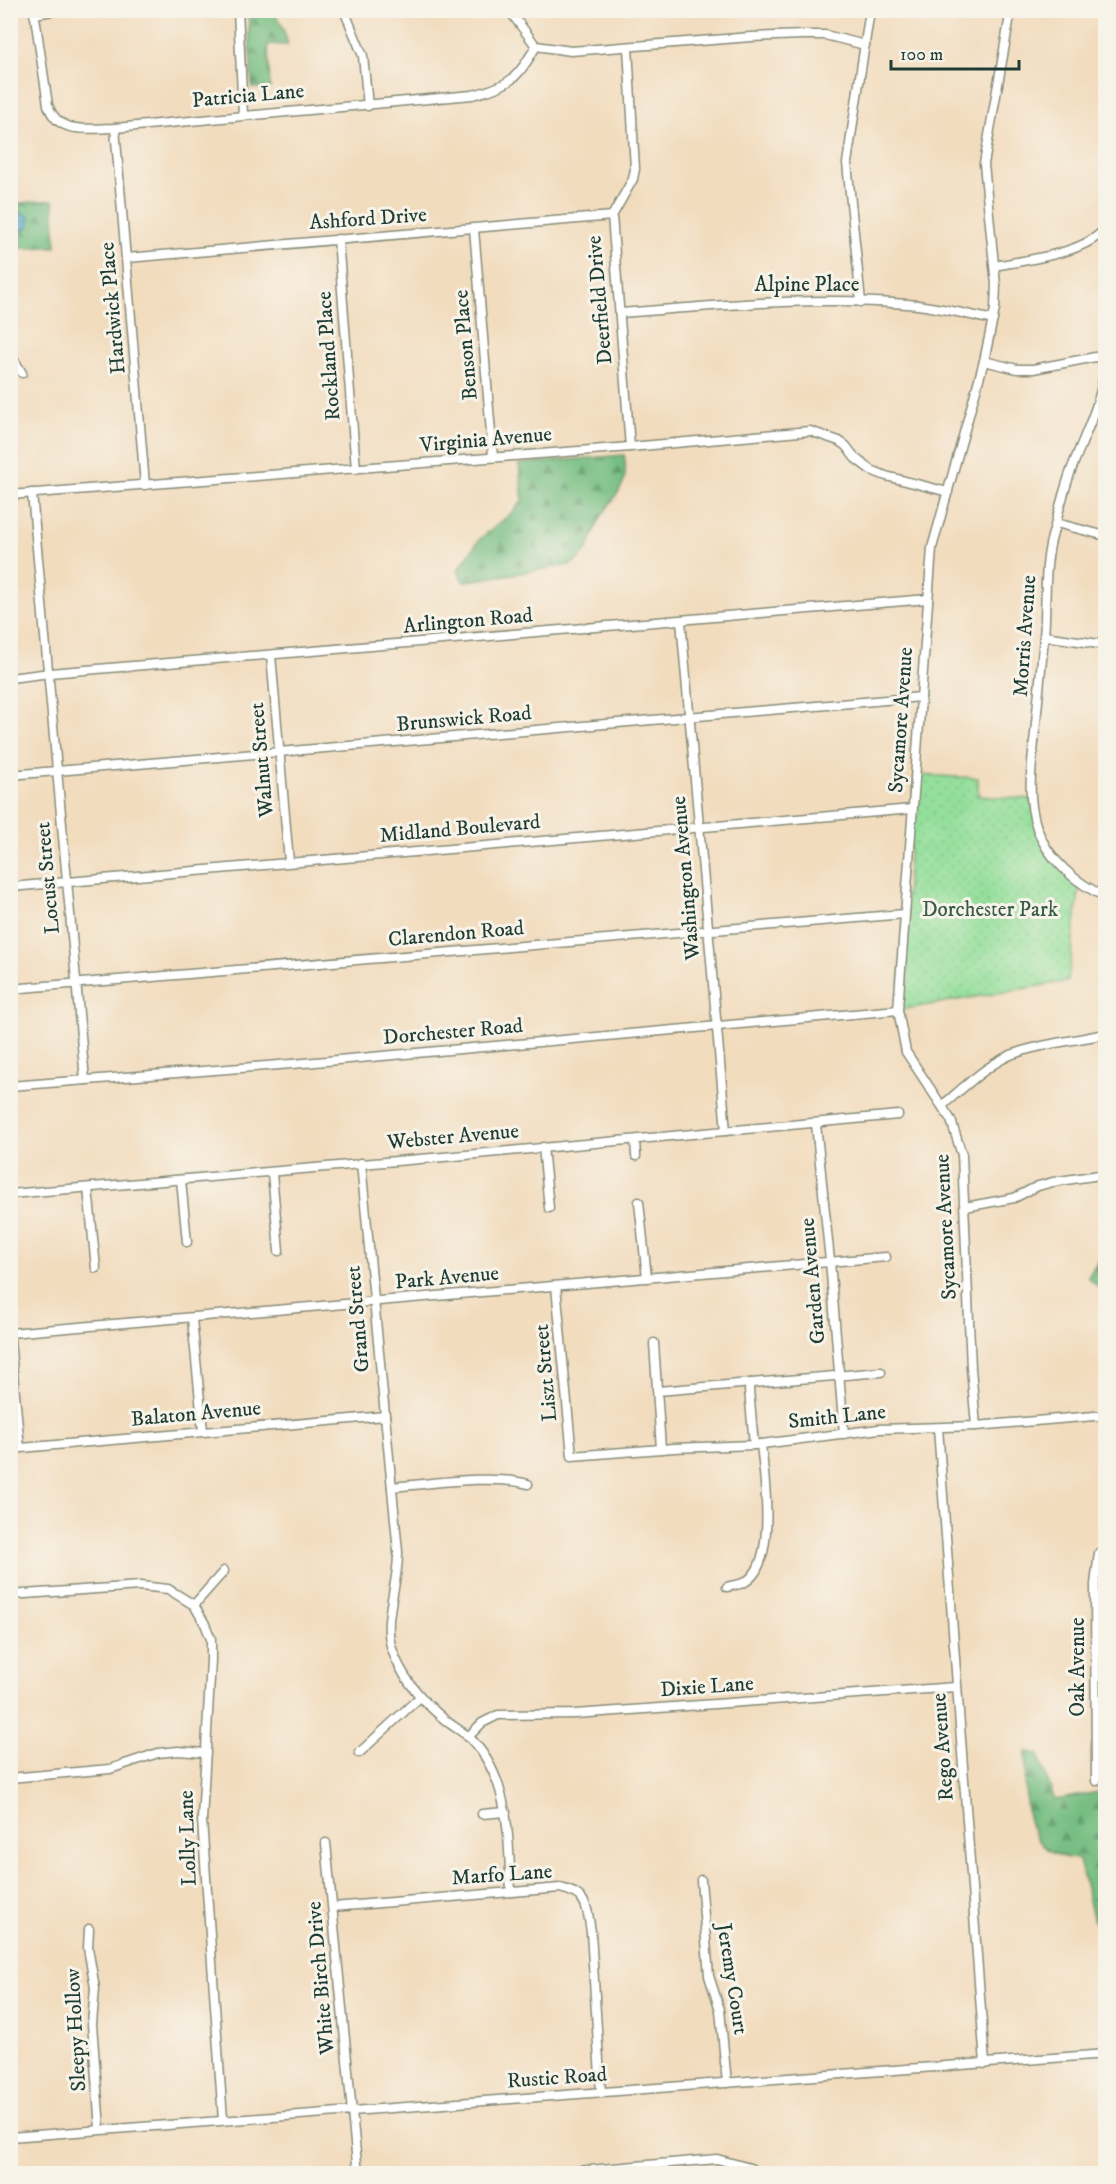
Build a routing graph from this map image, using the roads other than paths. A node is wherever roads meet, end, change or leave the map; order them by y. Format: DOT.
graph roads {
  1 [pos="59,10"];
  2 [pos="238,10"];
  3 [pos="344,10"];
  4 [pos="509,10"];
  5 [pos="870,10"];
  6 [pos="1011,10"];
  7 [pos="34,12"];
  8 [pos="865,45"];
  9 [pos="536,46"];
  10 [pos="628,48"];
  11 [pos="368,106"];
  12 [pos="243,115"];
  13 [pos="115,128"];
  14 [pos="612,216"];
  15 [pos="1106,227"];
  16 [pos="474,229"];
  17 [pos="338,239"];
  18 [pos="127,258"];
  19 [pos="994,266"];
  20 [pos="861,302"];
  21 [pos="620,313"];
  22 [pos="993,320"];
  23 [pos="10,354"];
  24 [pos="1105,355"];
  25 [pos="984,361"];
  26 [pos="22,373"];
  27 [pos="630,447"];
  28 [pos="493,458"];
  29 [pos="356,469"];
  30 [pos="146,485"];
  31 [pos="948,492"];
  32 [pos="32,493"];
  33 [pos="10,495"];
  34 [pos="1056,523"];
  35 [pos="1106,536"];
  36 [pos="928,599"];
  37 [pos="681,621"];
  38 [pos="1044,636"];
  39 [pos="1106,645"];
  40 [pos="271,655"];
  41 [pos="50,673"];
  42 [pos="10,678"];
  43 [pos="921,697"];
  44 [pos="690,718"];
  45 [pos="278,752"];
  46 [pos="57,771"];
  47 [pos="10,775"];
  48 [pos="912,809"];
  49 [pos="700,827"];
  50 [pos="289,862"];
  51 [pos="66,882"];
  52 [pos="10,887"];
  53 [pos="1106,897"];
  54 [pos="905,914"];
  55 [pos="708,931"];
  56 [pos="76,983"];
  57 [pos="10,989"];
  58 [pos="898,1010"];
  59 [pos="717,1027"];
  60 [pos="1106,1034"];
  61 [pos="85,1080"];
  62 [pos="10,1086"];
  63 [pos="943,1105"];
  64 [pos="898,1115"];
  65 [pos="816,1124"];
  66 [pos="726,1131"];
  67 [pos="635,1140"];
  68 [pos="543,1148"];
  69 [pos="636,1156"];
  70 [pos="361,1163"];
  71 [pos="272,1173"];
  72 [pos="1106,1174"];
  73 [pos="180,1180"];
  74 [pos="88,1188"];
  75 [pos="10,1194"];
  76 [pos="639,1202"];
  77 [pos="549,1208"];
  78 [pos="965,1208"];
  79 [pos="187,1242"];
  80 [pos="279,1251"];
  81 [pos="886,1257"];
  82 [pos="830,1261"];
  83 [pos="96,1268"];
  84 [pos="647,1278"];
  85 [pos="556,1286"];
  86 [pos="375,1303"];
  87 [pos="192,1319"];
  88 [pos="10,1333"];
  89 [pos="10,1340"];
  90 [pos="654,1343"];
  91 [pos="881,1372"];
  92 [pos="839,1376"];
  93 [pos="750,1383"];
  94 [pos="658,1391"];
  95 [pos="1106,1415"];
  96 [pos="385,1416"];
  97 [pos="976,1426"];
  98 [pos="938,1428"];
  99 [pos="204,1431"];
  100 [pos="843,1434"];
  101 [pos="758,1445"];
  102 [pos="15,1449"];
  103 [pos="661,1449"];
  104 [pos="572,1456"];
  105 [pos="528,1484"];
  106 [pos="392,1486"];
  107 [pos="1102,1553"];
  108 [pos="224,1571"];
  109 [pos="727,1587"];
  110 [pos="10,1595"];
  111 [pos="194,1605"];
  112 [pos="956,1687"];
  113 [pos="420,1697"];
  114 [pos="468,1737"];
  115 [pos="206,1753"];
  116 [pos="359,1753"];
  117 [pos="10,1778"];
  118 [pos="1096,1781"];
  119 [pos="506,1812"];
  120 [pos="482,1814"];
  121 [pos="326,1843"];
  122 [pos="701,1880"];
  123 [pos="511,1892"];
  124 [pos="333,1907"];
  125 [pos="89,1929"];
  126 [pos="1106,2054"];
  127 [pos="985,2064"];
  128 [pos="727,2084"];
  129 [pos="601,2093"];
  130 [pos="351,2110"];
  131 [pos="224,2120"];
  132 [pos="100,2129"];
  133 [pos="10,2137"];
  134 [pos="358,2174"];
  135 [pos="543,2174"];
  136 [pos="758,2174"];
  1 -- 7 [label="street"];
  2 -- 12 [label="street"];
  3 -- 11 [label="street"];
  4 -- 9 [label="street"];
  5 -- 8 [label="street"];
  6 -- 19 [label="street, Sycamore Avenue"];
  7 -- 13 [label="street, Patricia Lane"];
  8 -- 10 [label="street"];
  8 -- 20 [label="street"];
  9 -- 10 [label="street"];
  9 -- 11 [label="street, Patricia Lane"];
  10 -- 14 [label="street, Deerfield Drive"];
  11 -- 12 [label="street, Patricia Lane"];
  12 -- 13 [label="street, Patricia Lane"];
  13 -- 18 [label="street, Hardwick Place"];
  14 -- 16 [label="street, Ashford Drive"];
  14 -- 21 [label="street, Deerfield Drive"];
  15 -- 19 [label="street"];
  16 -- 17 [label="street, Ashford Drive"];
  16 -- 28 [label="street, Benson Place"];
  17 -- 18 [label="street, Ashford Drive"];
  17 -- 29 [label="street, Rockland Place"];
  18 -- 30 [label="street, Hardwick Place"];
  19 -- 22 [label="street, Sycamore Avenue"];
  20 -- 21 [label="street, Alpine Place"];
  20 -- 22 [label="street, Alpine Place"];
  21 -- 27 [label="street, Deerfield Drive"];
  22 -- 25 [label="street, Sycamore Avenue"];
  23 -- 26 [label="street"];
  24 -- 25 [label="street"];
  24 -- 34 [label="street, Morris Avenue"];
  25 -- 31 [label="street, Sycamore Avenue"];
  27 -- 28 [label="street, Virginia Avenue"];
  27 -- 31 [label="street, Virginia Avenue"];
  28 -- 29 [label="street, Virginia Avenue"];
  29 -- 30 [label="street, Virginia Avenue"];
  30 -- 32 [label="street, Virginia Avenue"];
  31 -- 36 [label="street, Sycamore Avenue"];
  32 -- 33 [label="street, Virginia Avenue"];
  32 -- 41 [label="street, Locust Street"];
  34 -- 35 [label="street"];
  34 -- 38 [label="street, Morris Avenue"];
  36 -- 37 [label="street, Arlington Road"];
  36 -- 43 [label="street, Sycamore Avenue"];
  37 -- 40 [label="street, Arlington Road"];
  37 -- 44 [label="street, Washington Avenue"];
  38 -- 39 [label="street"];
  38 -- 53 [label="street, Morris Avenue"];
  40 -- 41 [label="street, Arlington Road"];
  40 -- 45 [label="street, Walnut Street"];
  41 -- 42 [label="street, Arlington Road"];
  41 -- 46 [label="street, Locust Street"];
  43 -- 44 [label="street, Brunswick Road"];
  43 -- 48 [label="street, Sycamore Avenue"];
  44 -- 45 [label="street, Brunswick Road"];
  44 -- 49 [label="street, Washington Avenue"];
  45 -- 46 [label="street, Brunswick Road"];
  45 -- 50 [label="street, Walnut Street"];
  46 -- 47 [label="street, Brunswick Road"];
  46 -- 51 [label="street, Locust Street"];
  48 -- 49 [label="street, Midland Boulevard"];
  48 -- 54 [label="street, Sycamore Avenue"];
  49 -- 50 [label="street, Midland Boulevard"];
  49 -- 55 [label="street, Washington Avenue"];
  50 -- 51 [label="street, Midland Boulevard"];
  51 -- 52 [label="street, Midland Boulevard"];
  51 -- 56 [label="street, Locust Street"];
  54 -- 55 [label="street, Clarendon Road"];
  54 -- 58 [label="street, Sycamore Avenue"];
  55 -- 56 [label="street, Clarendon Road"];
  55 -- 59 [label="street, Washington Avenue"];
  56 -- 57 [label="street, Clarendon Road"];
  56 -- 61 [label="street, Locust Street"];
  58 -- 59 [label="street, Dorchester Road"];
  58 -- 63 [label="street, Sycamore Avenue"];
  59 -- 61 [label="street, Dorchester Road"];
  59 -- 66 [label="street, Washington Avenue"];
  60 -- 63 [label="street"];
  61 -- 62 [label="street, Dorchester Road"];
  63 -- 78 [label="street, Sycamore Avenue"];
  64 -- 65 [label="street, Webster Avenue"];
  65 -- 66 [label="street, Webster Avenue"];
  65 -- 82 [label="street, Garden Avenue"];
  66 -- 67 [label="street, Webster Avenue"];
  67 -- 68 [label="street, Webster Avenue"];
  67 -- 69 [label="street"];
  68 -- 70 [label="street, Webster Avenue"];
  68 -- 77 [label="street"];
  70 -- 71 [label="street, Webster Avenue"];
  70 -- 86 [label="street, Grand Street"];
  71 -- 73 [label="street, Webster Avenue"];
  71 -- 80 [label="street"];
  72 -- 78 [label="street"];
  73 -- 74 [label="street, Webster Avenue"];
  73 -- 79 [label="street"];
  74 -- 75 [label="street, Webster Avenue"];
  74 -- 83 [label="street"];
  76 -- 84 [label="street"];
  78 -- 97 [label="street, Sycamore Avenue"];
  81 -- 82 [label="street, Park Avenue"];
  82 -- 84 [label="street, Park Avenue"];
  82 -- 92 [label="street, Garden Avenue"];
  84 -- 85 [label="street, Park Avenue"];
  85 -- 86 [label="street, Park Avenue"];
  85 -- 104 [label="street, Liszt Street"];
  86 -- 87 [label="street, Park Avenue"];
  86 -- 96 [label="street, Grand Street"];
  87 -- 88 [label="street, Park Avenue"];
  87 -- 99 [label="street"];
  89 -- 102 [label="street"];
  90 -- 94 [label="street"];
  91 -- 92 [label="street"];
  92 -- 93 [label="street"];
  92 -- 100 [label="street, Garden Avenue"];
  93 -- 94 [label="street"];
  93 -- 101 [label="street"];
  94 -- 103 [label="street"];
  95 -- 97 [label="street, Smith Lane"];
  96 -- 99 [label="street, Balaton Avenue"];
  96 -- 106 [label="street, Grand Street"];
  97 -- 98 [label="street, Smith Lane"];
  98 -- 100 [label="street, Smith Lane"];
  98 -- 112 [label="street, Rego Avenue"];
  99 -- 102 [label="street, Balaton Avenue"];
  100 -- 101 [label="street, Smith Lane"];
  101 -- 103 [label="street, Smith Lane"];
  101 -- 109 [label="street"];
  103 -- 104 [label="street, Smith Lane"];
  105 -- 106 [label="street"];
  106 -- 113 [label="street"];
  107 -- 118 [label="street, Oak Avenue"];
  108 -- 111 [label="street"];
  110 -- 111 [label="street"];
  111 -- 115 [label="street, Lolly Lane"];
  112 -- 114 [label="street, Dixie Lane"];
  112 -- 127 [label="street, Rego Avenue"];
  113 -- 114 [label="street"];
  113 -- 116 [label="street"];
  114 -- 119 [label="street"];
  115 -- 117 [label="street"];
  115 -- 131 [label="street, Lolly Lane"];
  119 -- 120 [label="street"];
  119 -- 123 [label="street"];
  121 -- 124 [label="street, White Birch Drive"];
  122 -- 128 [label="street, Jeremy Court"];
  123 -- 124 [label="street, Marfo Lane"];
  123 -- 129 [label="street, Marfo Lane"];
  124 -- 130 [label="street, White Birch Drive"];
  125 -- 132 [label="street, Sleepy Hollow"];
  126 -- 127 [label="street, Rustic Road"];
  127 -- 128 [label="street, Rustic Road"];
  128 -- 129 [label="street, Rustic Road"];
  129 -- 130 [label="street, Rustic Road"];
  130 -- 131 [label="street, Rustic Road"];
  130 -- 134 [label="street, White Birch Drive"];
  131 -- 132 [label="street, Rustic Road"];
  132 -- 133 [label="street, Rustic Road"];
  135 -- 136 [label="street"];
}
